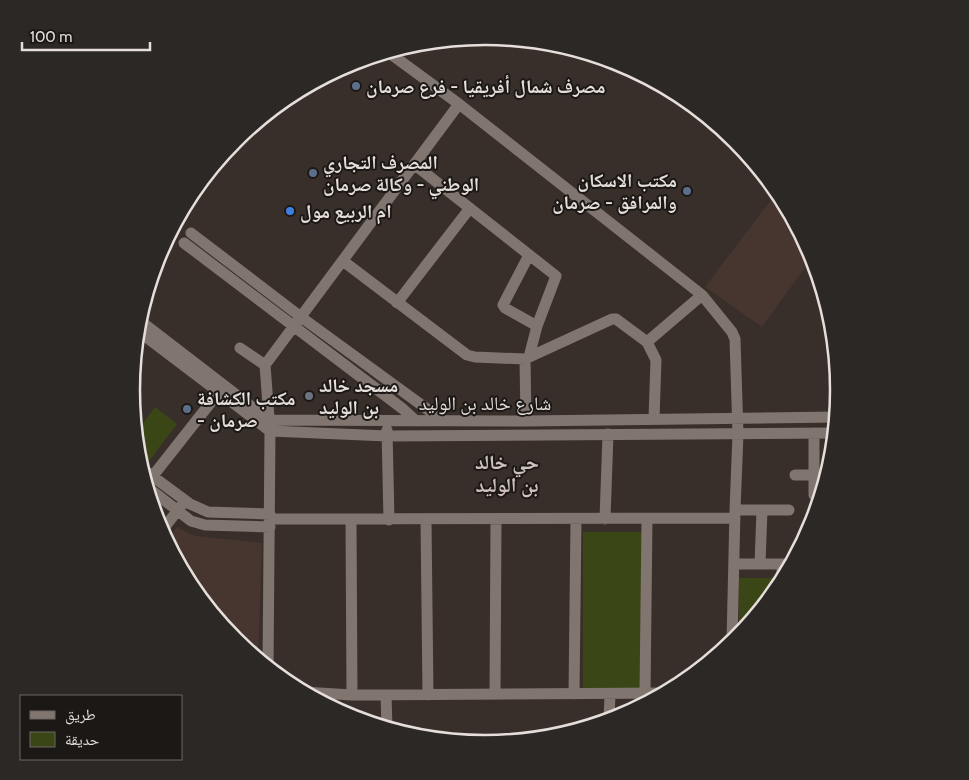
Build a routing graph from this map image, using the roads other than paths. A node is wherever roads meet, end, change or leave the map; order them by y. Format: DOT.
graph roads {
  1 [pos="395,57"];
  2 [pos="459,104"];
  3 [pos="415,165"];
  4 [pos="470,208"];
  5 [pos="191,233"];
  6 [pos="184,243"];
  7 [pos="529,254"];
  8 [pos="343,261"];
  9 [pos="702,295"];
  10 [pos="397,303"];
  11 [pos="301,317"];
  12 [pos="294,326"];
  13 [pos="537,326"];
  14 [pos="145,332"];
  15 [pos="647,342"];
  16 [pos="240,348"];
  17 [pos="527,358"];
  18 [pos="265,365"];
  19 [pos="219,392"];
  20 [pos="411,398"];
  21 [pos="403,409"];
  22 [pos="829,417"];
  23 [pos="737,418"];
  24 [pos="654,419"];
  25 [pos="442,420"];
  26 [pos="387,421"];
  27 [pos="416,421"];
  28 [pos="526,421"];
  29 [pos="269,425"];
  30 [pos="814,433"];
  31 [pos="827,433"];
  32 [pos="608,434"];
  33 [pos="738,434"];
  34 [pos="387,436"];
  35 [pos="814,475"];
  36 [pos="795,476"];
  37 [pos="151,479"];
  38 [pos="153,484"];
  39 [pos="153,487"];
  40 [pos="814,492"];
  41 [pos="185,500"];
  42 [pos="762,510"];
  43 [pos="789,510"];
  44 [pos="177,511"];
  45 [pos="735,514"];
  46 [pos="576,519"];
  47 [pos="605,519"];
  48 [pos="647,519"];
  49 [pos="270,520"];
  50 [pos="350,520"];
  51 [pos="389,520"];
  52 [pos="426,520"];
  53 [pos="496,520"];
  54 [pos="167,524"];
  55 [pos="734,564"];
  56 [pos="760,564"];
  57 [pos="782,564"];
  58 [pos="732,629"];
  59 [pos="268,659"];
  60 [pos="320,693"];
  61 [pos="496,694"];
  62 [pos="574,694"];
  63 [pos="610,694"];
  64 [pos="645,694"];
  65 [pos="352,695"];
  66 [pos="386,695"];
  67 [pos="428,695"];
  68 [pos="609,712"];
  69 [pos="386,720"];
  1 -- 2 [label="street"];
  2 -- 3 [label="street"];
  2 -- 9 [label="street"];
  3 -- 4 [label="street"];
  3 -- 8 [label="street"];
  4 -- 7 [label="street"];
  4 -- 10 [label="street"];
  5 -- 11 [label="street"];
  6 -- 12 [label="street"];
  7 -- 13 [label="street"];
  7 -- 13 [label="street"];
  8 -- 10 [label="street"];
  8 -- 11 [label="street"];
  9 -- 15 [label="street"];
  9 -- 23 [label="street"];
  10 -- 17 [label="street"];
  11 -- 12 [label="street"];
  11 -- 20 [label="street"];
  12 -- 18 [label="street"];
  12 -- 21 [label="street"];
  13 -- 17 [label="street"];
  14 -- 19 [label="street"];
  14 -- 29 [label="street"];
  15 -- 17 [label="street"];
  15 -- 24 [label="street"];
  16 -- 18 [label="street"];
  17 -- 28 [label="street"];
  18 -- 29 [label="street"];
  19 -- 29 [label="street"];
  19 -- 37 [label="street"];
  20 -- 21 [label="street"];
  20 -- 25 [label="street"];
  21 -- 27 [label="street"];
  22 -- 23 [label="street, شارع خالد بن الوليد"];
  23 -- 24 [label="street, شارع خالد بن الوليد"];
  23 -- 33 [label="street"];
  24 -- 28 [label="street, شارع خالد بن الوليد"];
  25 -- 27 [label="street, شارع خالد بن الوليد"];
  25 -- 28 [label="street, شارع خالد بن الوليد"];
  26 -- 27 [label="street, شارع خالد بن الوليد"];
  26 -- 29 [label="street, شارع خالد بن الوليد"];
  26 -- 34 [label="street"];
  29 -- 34 [label="street, شارع خالد بن الوليد"];
  29 -- 49 [label="street"];
  30 -- 31 [label="street, شارع خالد بن الوليد"];
  30 -- 33 [label="street, شارع خالد بن الوليد"];
  30 -- 35 [label="street"];
  32 -- 33 [label="street, شارع خالد بن الوليد"];
  32 -- 34 [label="street, شارع خالد بن الوليد"];
  32 -- 47 [label="street"];
  33 -- 45 [label="street"];
  34 -- 51 [label="street"];
  35 -- 36 [label="street"];
  35 -- 40 [label="street"];
  38 -- 41 [label="street"];
  39 -- 44 [label="street"];
  41 -- 44 [label="street"];
  41 -- 49 [label="street"];
  42 -- 43 [label="street"];
  42 -- 45 [label="street"];
  42 -- 56 [label="street"];
  44 -- 49 [label="street"];
  44 -- 54 [label="street"];
  45 -- 48 [label="street"];
  45 -- 55 [label="street"];
  46 -- 47 [label="street"];
  46 -- 53 [label="street"];
  46 -- 62 [label="street"];
  47 -- 48 [label="street"];
  48 -- 64 [label="street"];
  49 -- 50 [label="street"];
  49 -- 59 [label="street"];
  50 -- 51 [label="street"];
  50 -- 65 [label="street"];
  51 -- 52 [label="street"];
  52 -- 53 [label="street"];
  52 -- 67 [label="street"];
  53 -- 61 [label="street"];
  55 -- 56 [label="street"];
  55 -- 58 [label="street"];
  56 -- 57 [label="street"];
  60 -- 65 [label="street"];
  61 -- 62 [label="street"];
  61 -- 67 [label="street"];
  62 -- 63 [label="street"];
  63 -- 64 [label="street"];
  63 -- 68 [label="street"];
  65 -- 66 [label="street"];
  66 -- 67 [label="street"];
  66 -- 69 [label="street"];
}
